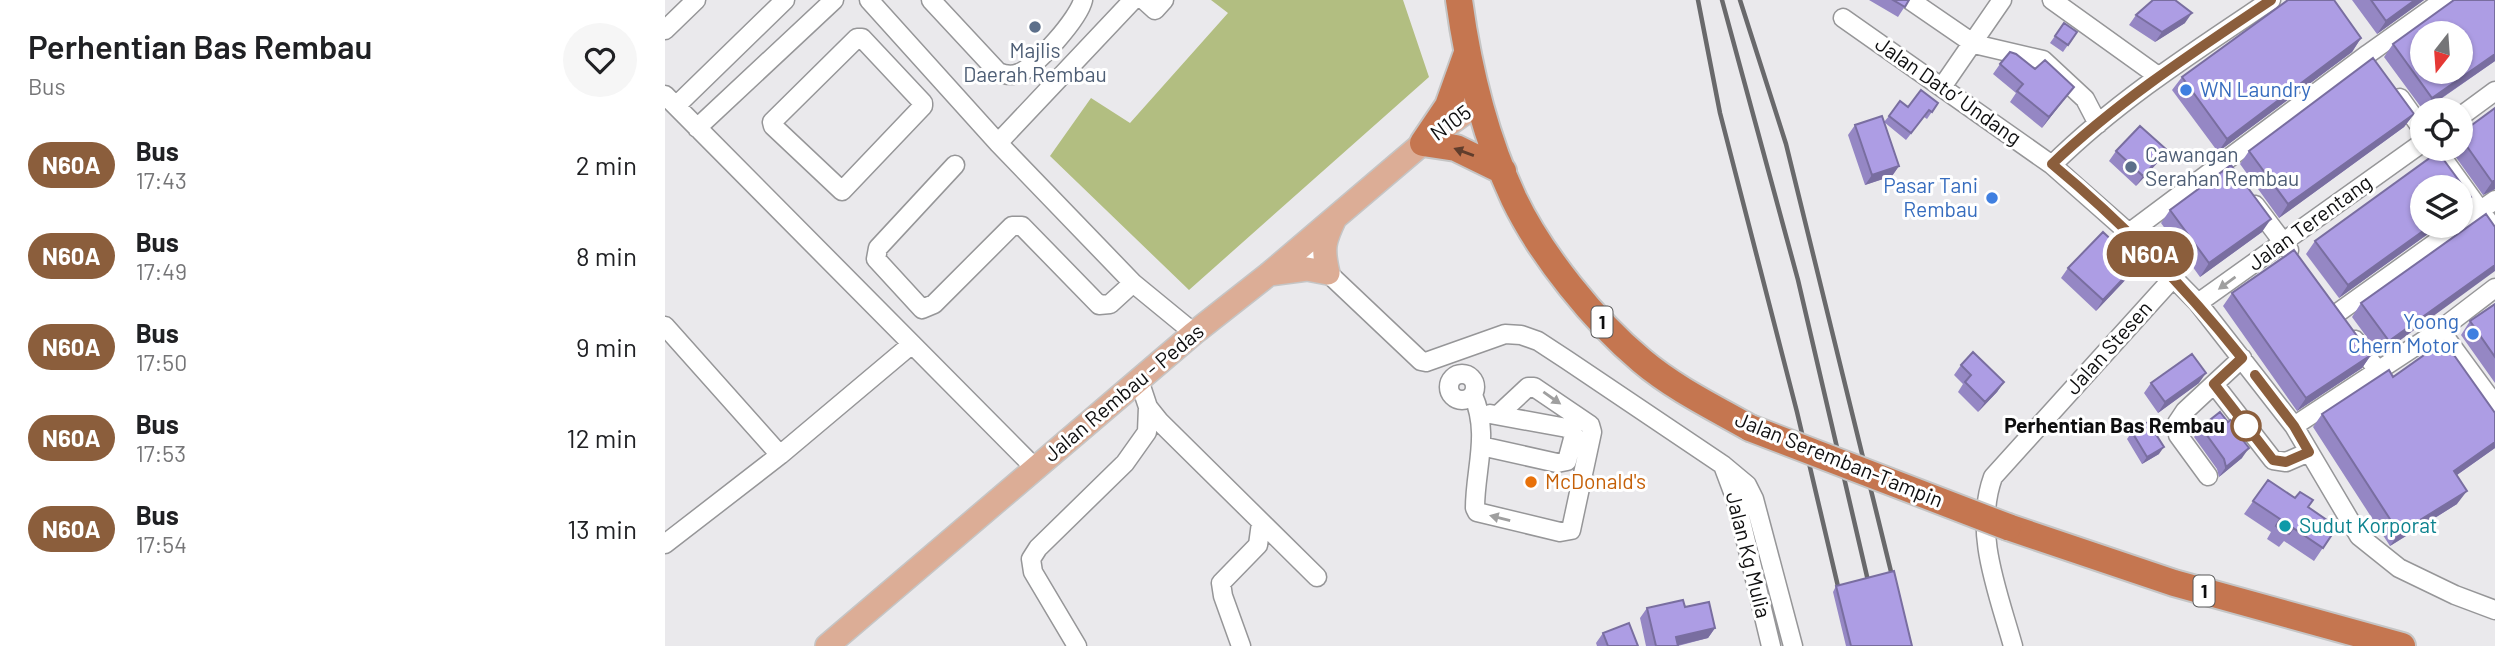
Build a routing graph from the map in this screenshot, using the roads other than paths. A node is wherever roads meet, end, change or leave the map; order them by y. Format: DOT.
graph roads {
  1 [pos="696,0"];
  2 [pos="785,0"];
  3 [pos="834,0"];
  4 [pos="869,0"];
  5 [pos="931,0"];
  6 [pos="1083,0"];
  7 [pos="1133,0"];
  8 [pos="1145,0"];
  9 [pos="1164,0"];
  10 [pos="1459,0"];
  11 [pos="1910,0"];
  12 [pos="2002,0"];
  13 [pos="2052,0"];
  14 [pos="2271,0"];
  15 [pos="2444,0"];
  16 [pos="1843,18"];
  17 [pos="1067,29"];
  18 [pos="665,30"];
  19 [pos="1973,44"];
  20 [pos="1087,50"];
  21 [pos="1467,51"];
  22 [pos="919,56"];
  23 [pos="898,76"];
  24 [pos="2158,76"];
  25 [pos="2391,86"];
  26 [pos="1942,87"];
  27 [pos="2495,91"];
  28 [pos="671,101"];
  29 [pos="1480,102"];
  30 [pos="2473,107"];
  31 [pos="2410,112"];
  32 [pos="2098,124"];
  33 [pos="697,128"];
  34 [pos="998,143"];
  35 [pos="1423,144"];
  36 [pos="2410,152"];
  37 [pos="2445,161"];
  38 [pos="2052,164"];
  39 [pos="955,165"];
  40 [pos="1503,171"];
  41 [pos="2246,192"];
  42 [pos="2495,200"];
  43 [pos="2480,210"];
  44 [pos="2473,215"];
  45 [pos="1336,216"];
  46 [pos="2495,231"];
  47 [pos="2129,233"];
  48 [pos="2440,238"];
  49 [pos="2283,243"];
  50 [pos="1299,248"];
  51 [pos="2298,263"];
  52 [pos="1328,273"];
  53 [pos="1269,274"];
  54 [pos="2173,278"];
  55 [pos="1133,283"];
  56 [pos="2495,288"];
  57 [pos="2198,303"];
  58 [pos="666,327"];
  59 [pos="2439,330"];
  60 [pos="1194,333"];
  61 [pos="912,344"];
  62 [pos="1440,358"];
  63 [pos="2242,358"];
  64 [pos="2378,371"];
  65 [pos="1139,380"];
  66 [pos="2214,384"];
  67 [pos="1477,403"];
  68 [pos="2495,405"];
  69 [pos="1148,407"];
  70 [pos="1498,415"];
  71 [pos="2294,426"];
  72 [pos="1481,446"];
  73 [pos="2309,452"];
  74 [pos="779,455"];
  75 [pos="1723,465"];
  76 [pos="1035,468"];
  77 [pos="2208,476"];
  78 [pos="1261,523"];
  79 [pos="665,544"];
  80 [pos="1317,577"];
  81 [pos="2495,610"];
  82 [pos="2008,645"];
  83 [pos="827,646"];
  84 [pos="1077,646"];
  85 [pos="1241,646"];
  86 [pos="1771,646"];
  87 [pos="1793,646"];
  88 [pos="2402,646"];
  1 -- 18 [label="street"];
  2 -- 28 [label="street"];
  3 -- 33 [label="street"];
  4 -- 22 [label="street"];
  5 -- 17 [label="street"];
  6 -- 17 [label="street"];
  7 -- 20 [label="street"];
  8 -- 9 [label="street"];
  10 -- 21 [label="highway, Jalan Seremban-Tampin / 1"];
  11 -- 19 [label="street"];
  12 -- 19 [label="street"];
  13 -- 24 [label="street"];
  14 -- 24 [label="street"];
  15 -- 47 [label="street"];
  16 -- 26 [label="street, Jalan Dato’ Undang"];
  17 -- 20 [label="street"];
  19 -- 26 [label="street"];
  19 -- 32 [label="street"];
  20 -- 34 [label="street"];
  21 -- 29 [label="highway, Jalan Seremban-Tampin / 1"];
  21 -- 35 [label="highway"];
  22 -- 23 [label="street"];
  22 -- 34 [label="street"];
  23 -- 23 [label="street"];
  24 -- 32 [label="street"];
  25 -- 31 [label="street"];
  26 -- 38 [label="street, Jalan Dato’ Undang"];
  27 -- 30 [label="street"];
  28 -- 33 [label="street"];
  29 -- 35 [label="main road, N105 / N105"];
  29 -- 40 [label="highway, Jalan Seremban-Tampin / 1"];
  32 -- 38 [label="street"];
  33 -- 61 [label="street"];
  34 -- 55 [label="street"];
  40 -- 35 [label="highway, one-way"];
  35 -- 45 [label="main road, Jalan Rembau - Pedas / N105"];
  36 -- 49 [label="street, Jalan Terentang"];
  37 -- 43 [label="street"];
  38 -- 47 [label="street, Jalan Dato’ Undang"];
  39 -- 55 [label="street"];
  40 -- 88 [label="highway, Jalan Seremban-Tampin / 1, bridge"];
  41 -- 49 [label="street"];
  42 -- 43 [label="street"];
  43 -- 44 [label="street"];
  43 -- 46 [label="street"];
  45 -- 50 [label="main road, Jalan Rembau - Pedas / N105"];
  45 -- 52 [label="main road"];
  47 -- 54 [label="street, Jalan Dato’ Undang"];
  48 -- 64 [label="street"];
  49 -- 51 [label="street"];
  49 -- 57 [label="street, Jalan Terentang, one-way"];
  50 -- 52 [label="street"];
  50 -- 53 [label="main road, Jalan Rembau - Pedas / N105"];
  52 -- 53 [label="main road"];
  52 -- 62 [label="street"];
  53 -- 60 [label="main road, Jalan Rembau - Pedas / N105"];
  54 -- 57 [label="street, Jalan Dato’ Undang"];
  54 -- 82 [label="street, Jalan Stesen"];
  55 -- 60 [label="street"];
  56 -- 59 [label="street"];
  57 -- 63 [label="street, Jalan Dato’ Undang"];
  58 -- 74 [label="street"];
  59 -- 64 [label="street"];
  59 -- 68 [label="street"];
  60 -- 65 [label="main road, Jalan Rembau - Pedas / N105"];
  61 -- 74 [label="street"];
  61 -- 76 [label="street"];
  62 -- 67 [label="street"];
  62 -- 75 [label="street"];
  63 -- 66 [label="street"];
  63 -- 71 [label="street, Jalan Dato’ Undang"];
  64 -- 71 [label="street"];
  65 -- 69 [label="street"];
  65 -- 76 [label="main road, Jalan Rembau - Pedas / N105"];
  66 -- 73 [label="street"];
  66 -- 77 [label="street"];
  67 -- 70 [label="street"];
  67 -- 72 [label="street"];
  69 -- 78 [label="street"];
  69 -- 84 [label="street"];
  70 -- 72 [label="street"];
  70 -- 72 [label="street, one-way"];
  71 -- 73 [label="street, Jalan Dato’ Undang"];
  73 -- 81 [label="street, Jalan Dato’ Undang"];
  74 -- 79 [label="street"];
  75 -- 86 [label="street, Jalan Kg Mulia"];
  75 -- 87 [label="street"];
  76 -- 83 [label="main road, Jalan Rembau - Pedas / N105"];
  78 -- 80 [label="street"];
  78 -- 85 [label="street"];
}
